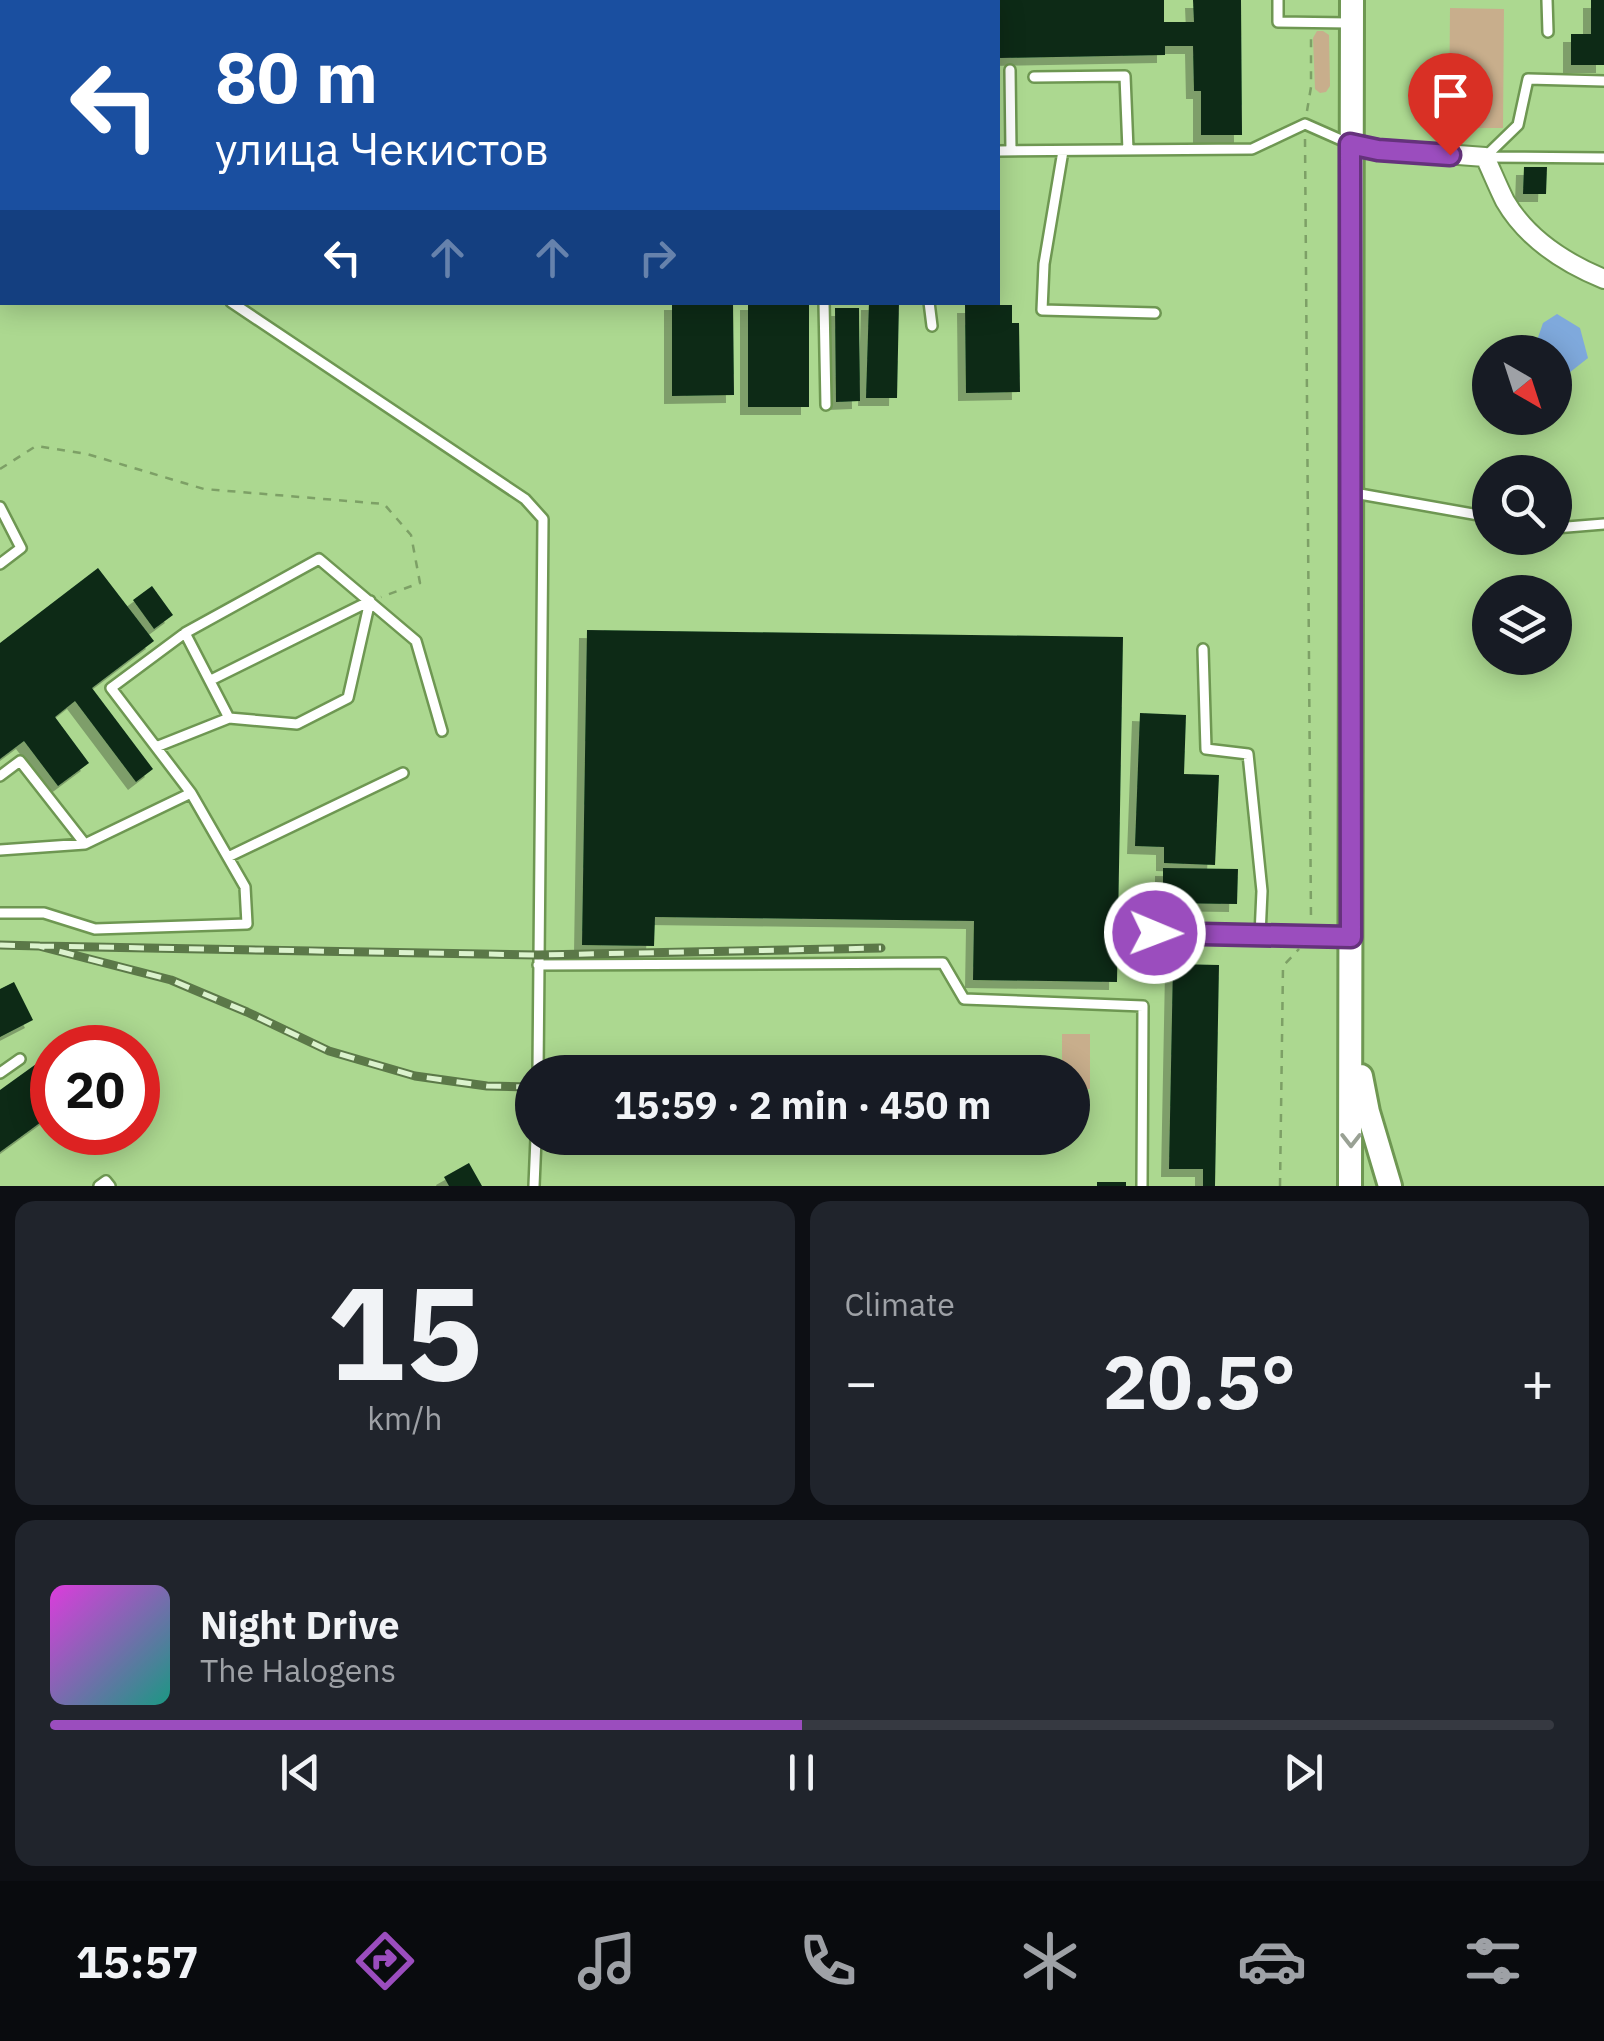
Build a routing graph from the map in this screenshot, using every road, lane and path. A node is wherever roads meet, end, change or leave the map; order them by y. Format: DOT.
graph roads {
  1 [pos="1278,0"];
  2 [pos="1547,0"];
  3 [pos="1352,11"];
  4 [pos="1312,22"];
  5 [pos="1548,32"];
  6 [pos="1010,70"];
  7 [pos="1034,77"];
  8 [pos="1604,80"];
  9 [pos="1304,124"];
  10 [pos="1350,144"];
  11 [pos="1128,150"];
  12 [pos="1000,151"];
  13 [pos="1011,151"];
  14 [pos="1063,151"];
  15 [pos="1485,157"];
  16 [pos="1604,158"];
  17 [pos="1604,279"];
  18 [pos="235,305"];
  19 [pos="824,305"];
  20 [pos="929,305"];
  21 [pos="1155,314"];
  22 [pos="932,326"];
  23 [pos="826,405"];
  24 [pos="0,468"];
  25 [pos="1351,492"];
  26 [pos="0,506"];
  27 [pos="1472,514"];
  28 [pos="1604,524"];
  29 [pos="1572,527"];
  30 [pos="0,564"];
  31 [pos="370,601"];
  32 [pos="185,633"];
  33 [pos="1204,648"];
  34 [pos="211,680"];
  35 [pos="229,718"];
  36 [pos="442,731"];
  37 [pos="156,747"];
  38 [pos="403,773"];
  39 [pos="0,776"];
  40 [pos="191,793"];
  41 [pos="85,844"];
  42 [pos="0,850"];
  43 [pos="228,857"];
  44 [pos="0,913"];
  45 [pos="1155,933"];
  46 [pos="1260,936"];
  47 [pos="1311,936"];
  48 [pos="1351,937"];
  49 [pos="538,966"];
  50 [pos="1351,1023"];
  51 [pos="538,1055"];
  52 [pos="20,1059"];
  53 [pos="0,1074"];
  54 [pos="535,1155"];
  55 [pos="98,1186"];
  56 [pos="110,1186"];
  57 [pos="534,1186"];
  58 [pos="1142,1186"];
  59 [pos="1280,1186"];
  60 [pos="1350,1186"];
  61 [pos="1390,1186"];
  1 -- 4 [label="lane"];
  2 -- 5 [label="lane"];
  3 -- 4 [label="lane"];
  3 -- 10 [label="main road"];
  4 -- 9 [label="path"];
  6 -- 13 [label="lane"];
  7 -- 11 [label="lane"];
  8 -- 15 [label="lane"];
  9 -- 10 [label="lane"];
  9 -- 11 [label="lane"];
  9 -- 47 [label="path"];
  10 -- 15 [label="street"];
  10 -- 25 [label="main road"];
  11 -- 14 [label="lane"];
  12 -- 13 [label="lane"];
  13 -- 14 [label="lane"];
  14 -- 21 [label="lane"];
  15 -- 16 [label="lane"];
  15 -- 17 [label="street"];
  18 -- 49 [label="lane"];
  19 -- 23 [label="lane"];
  20 -- 22 [label="lane"];
  24 -- 31 [label="path"];
  25 -- 27 [label="lane"];
  25 -- 48 [label="main road"];
  26 -- 30 [label="lane"];
  28 -- 29 [label="lane"];
  31 -- 32 [label="lane"];
  31 -- 34 [label="lane"];
  31 -- 35 [label="lane"];
  31 -- 36 [label="lane"];
  32 -- 34 [label="lane"];
  32 -- 37 [label="lane"];
  33 -- 46 [label="lane"];
  34 -- 35 [label="lane"];
  35 -- 37 [label="lane"];
  37 -- 40 [label="lane"];
  38 -- 43 [label="lane"];
  39 -- 41 [label="lane"];
  40 -- 41 [label="lane"];
  40 -- 43 [label="lane"];
  41 -- 42 [label="lane"];
  43 -- 44 [label="lane"];
  45 -- 46 [label="lane"];
  46 -- 47 [label="lane"];
  47 -- 48 [label="lane"];
  47 -- 59 [label="path"];
  48 -- 50 [label="main road"];
  49 -- 51 [label="lane"];
  49 -- 58 [label="lane"];
  50 -- 60 [label="main road, one-way"];
  50 -- 61 [label="main road"];
  52 -- 53 [label="lane"];
  54 -- 57 [label="lane"];
  55 -- 56 [label="lane"];
}
